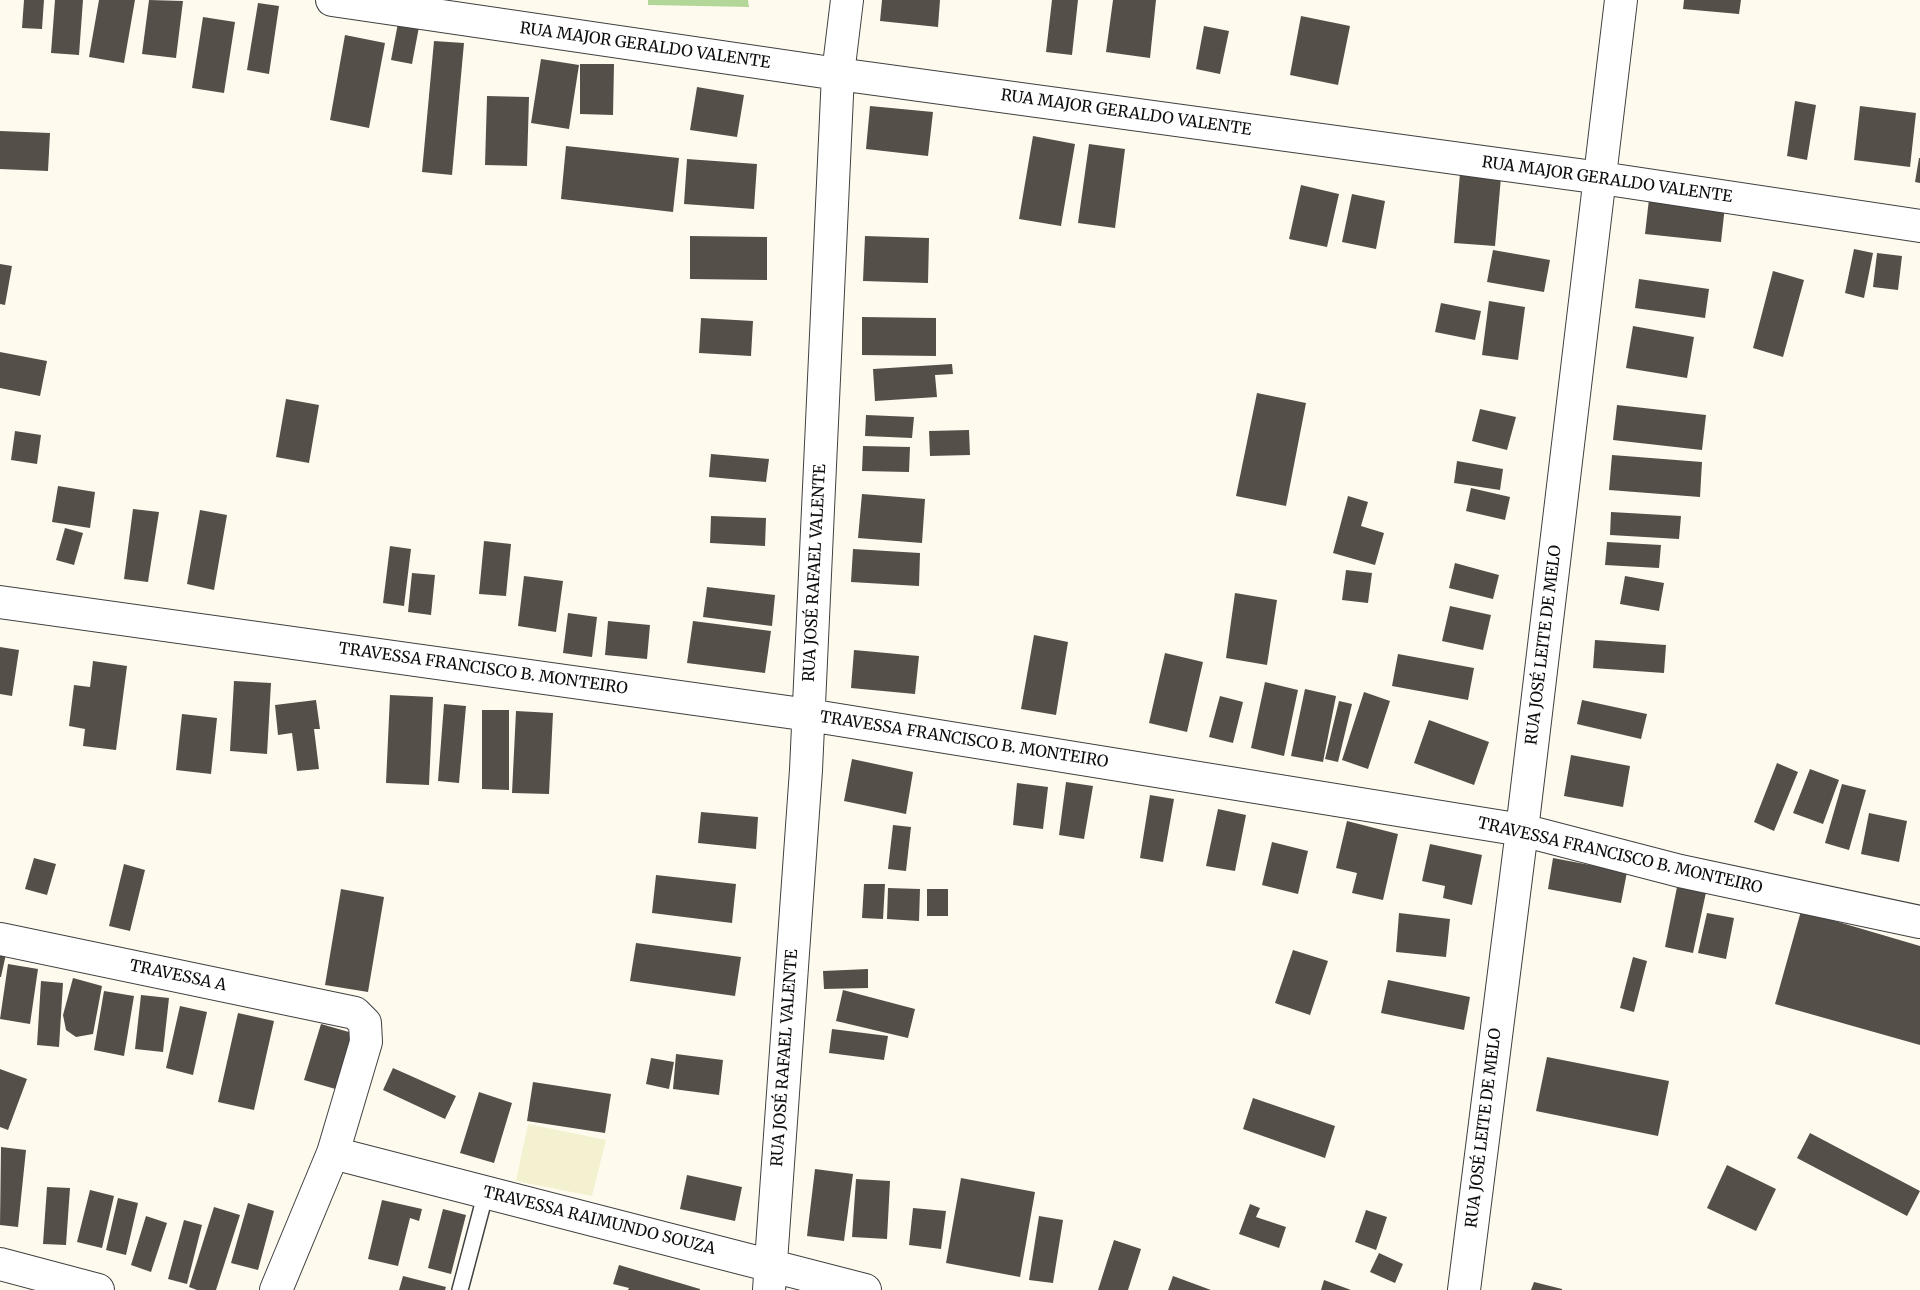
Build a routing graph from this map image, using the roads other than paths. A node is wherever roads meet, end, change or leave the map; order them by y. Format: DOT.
graph roads {
  1 [pos="332,0"];
  2 [pos="847,0"];
  3 [pos="1621,0"];
  4 [pos="838,74"];
  5 [pos="1601,178"];
  6 [pos="1920,226"];
  7 [pos="0,602"];
  8 [pos="808,715"];
  9 [pos="1522,830"];
  10 [pos="1920,922"];
  11 [pos="0,939"];
  12 [pos="333,1153"];
  13 [pos="486,1192"];
  14 [pos="0,1264"];
  15 [pos="770,1277"];
  16 [pos="98,1290"];
  17 [pos="276,1290"];
  18 [pos="460,1290"];
  19 [pos="865,1290"];
  20 [pos="1464,1290"];
  1 -- 4 [label="street, RUA MAJOR GERALDO VALENTE"];
  2 -- 4 [label="street, RUA JOSÉ RAFAEL VALENTE"];
  3 -- 5 [label="street, RUA JOSÉ LEITE DE MELO"];
  4 -- 5 [label="street, RUA MAJOR GERALDO VALENTE"];
  4 -- 8 [label="street, RUA JOSÉ RAFAEL VALENTE"];
  5 -- 6 [label="street, RUA MAJOR GERALDO VALENTE"];
  5 -- 9 [label="street, RUA JOSÉ LEITE DE MELO"];
  7 -- 8 [label="street, TRAVESSA FRANCISCO B. MONTEIRO"];
  8 -- 9 [label="street, TRAVESSA FRANCISCO B. MONTEIRO"];
  8 -- 15 [label="street, RUA JOSÉ RAFAEL VALENTE"];
  9 -- 10 [label="street, TRAVESSA FRANCISCO B. MONTEIRO"];
  9 -- 20 [label="street, RUA JOSÉ LEITE DE MELO"];
  11 -- 12 [label="street, TRAVESSA A"];
  12 -- 13 [label="street, TRAVESSA RAIMUNDO SOUZA"];
  12 -- 17 [label="street"];
  13 -- 15 [label="street, TRAVESSA RAIMUNDO SOUZA"];
  13 -- 18 [label="lane"];
  14 -- 16 [label="street"];
  15 -- 19 [label="street, TRAVESSA RAIMUNDO SOUZA"];
}
